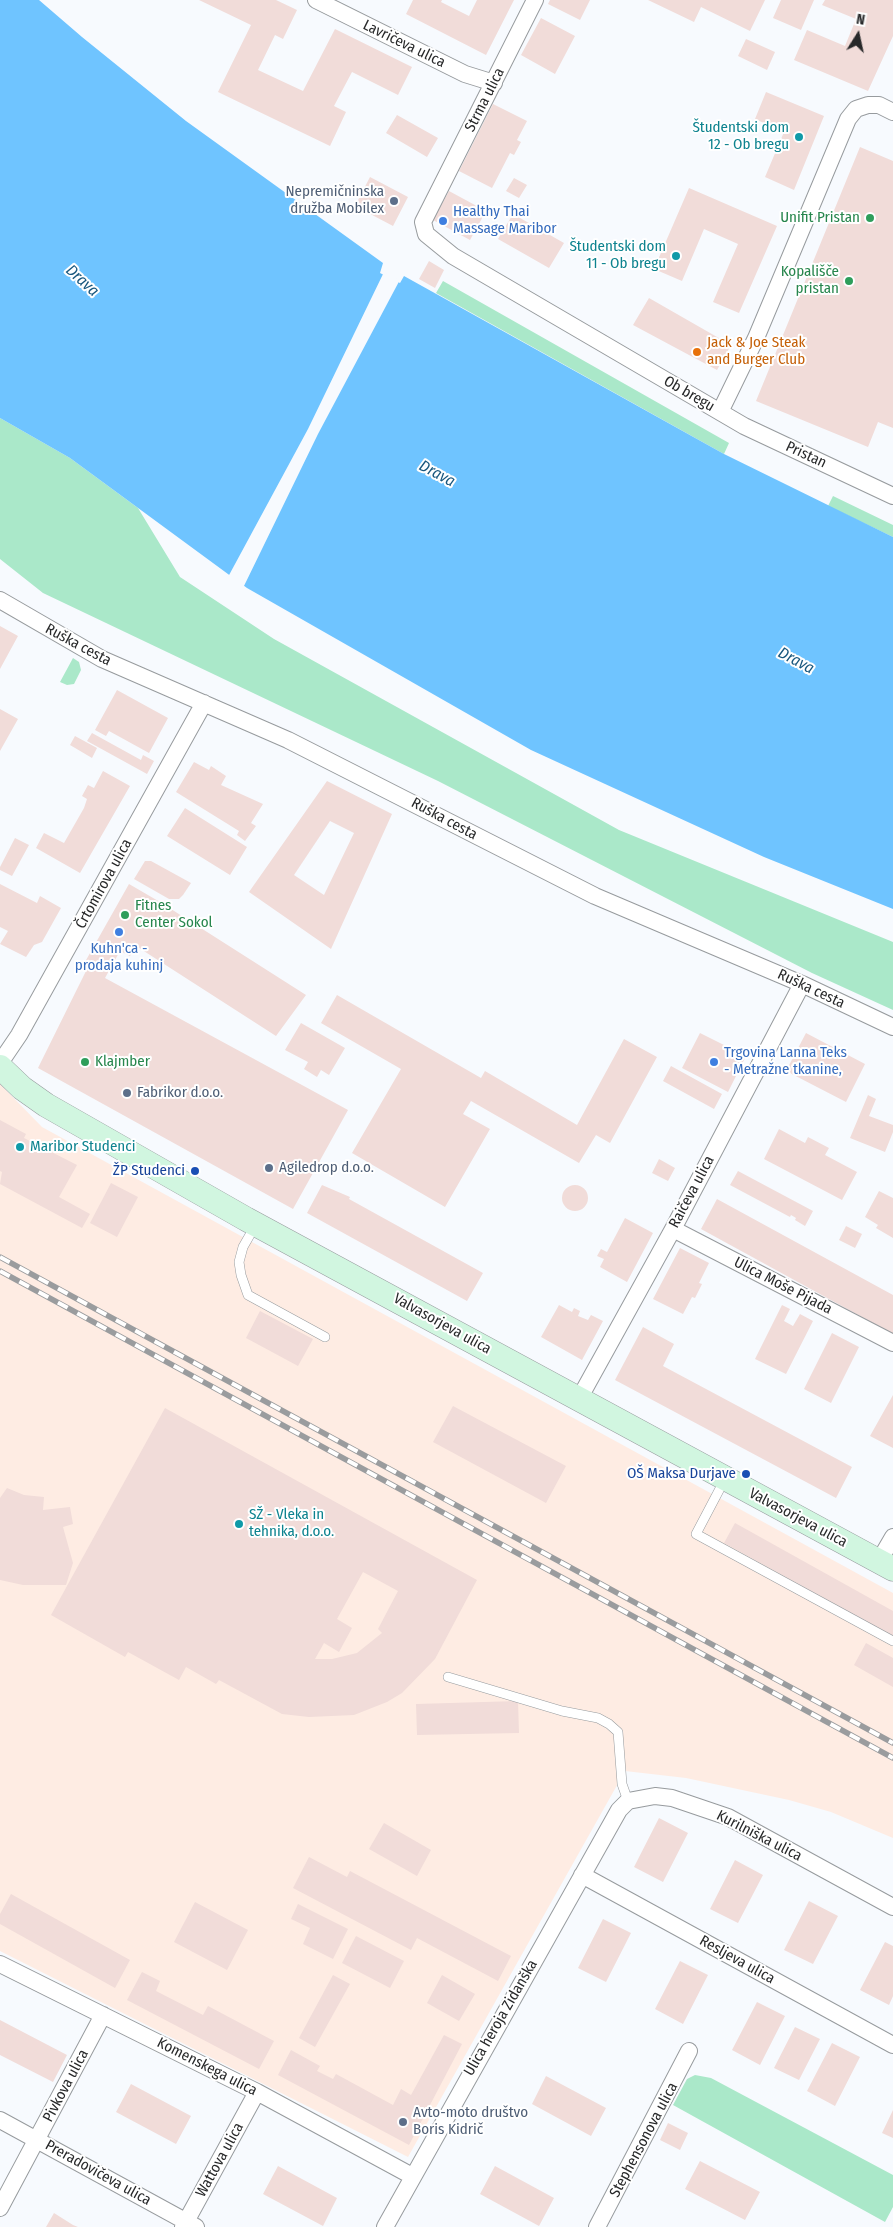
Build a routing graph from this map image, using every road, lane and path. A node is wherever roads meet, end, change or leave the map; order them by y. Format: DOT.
graph roads {
  1 [pos="316,0"];
  2 [pos="535,0"];
  3 [pos="494,83"];
  4 [pos="893,112"];
  5 [pos="434,199"];
  6 [pos="720,412"];
  7 [pos="893,496"];
  8 [pos="0,600"];
  9 [pos="204,703"];
  10 [pos="802,984"];
  11 [pos="893,1028"];
  12 [pos="0,1065"];
  13 [pos="257,1224"];
  14 [pos="673,1229"];
  15 [pos="325,1337"];
  16 [pos="893,1344"];
  17 [pos="580,1399"];
  18 [pos="726,1478"];
  19 [pos="893,1537"];
  20 [pos="886,1565"];
  21 [pos="893,1641"];
  22 [pos="448,1677"];
  23 [pos="624,1805"];
  24 [pos="582,1875"];
  25 [pos="893,1907"];
  26 [pos="0,1964"];
  27 [pos="103,2015"];
  28 [pos="893,2045"];
  29 [pos="689,2051"];
  30 [pos="257,2092"];
  31 [pos="0,2120"];
  32 [pos="38,2140"];
  33 [pos="412,2176"];
  34 [pos="0,2208"];
  35 [pos="188,2225"];
  36 [pos="385,2227"];
  37 [pos="597,2227"];
  1 -- 3 [label="street, Lavričeva ulica"];
  2 -- 3 [label="street, Strma ulica"];
  3 -- 5 [label="street, Strma ulica"];
  4 -- 6 [label="street, Ob bregu"];
  5 -- 6 [label="street, Ob bregu"];
  6 -- 7 [label="street, Pristan"];
  8 -- 9 [label="street, Ruška cesta"];
  9 -- 10 [label="street, Ruška cesta"];
  9 -- 12 [label="street, Črtomirova ulica"];
  10 -- 11 [label="street, Ruška cesta"];
  10 -- 14 [label="street, Raičeva ulica"];
  12 -- 13 [label="street, Valvasorjeva ulica"];
  13 -- 15 [label="lane"];
  13 -- 17 [label="street, Valvasorjeva ulica"];
  14 -- 16 [label="street, Ulica Moše Pijada"];
  14 -- 17 [label="street, Raičeva ulica"];
  17 -- 18 [label="street, Valvasorjeva ulica"];
  18 -- 20 [label="street, Valvasorjeva ulica"];
  18 -- 21 [label="lane"];
  19 -- 20 [label="street"];
  22 -- 23 [label="lane"];
  23 -- 24 [label="street, Ulica heroja Zidanška"];
  23 -- 25 [label="street, Kurilniška ulica"];
  24 -- 28 [label="street, Resljeva ulica"];
  24 -- 33 [label="street, Ulica heroja Zidanška"];
  26 -- 27 [label="street, Komenskega ulica"];
  27 -- 30 [label="street, Komenskega ulica"];
  27 -- 32 [label="street, Pivkova ulica"];
  29 -- 37 [label="street, Stephensonova ulica"];
  30 -- 33 [label="street, Komenskega ulica"];
  30 -- 35 [label="street, Wattova ulica"];
  31 -- 32 [label="street, Preradovičeva ulica"];
  32 -- 34 [label="street, Pivkova ulica"];
  32 -- 35 [label="street, Preradovičeva ulica"];
  33 -- 36 [label="street, Ulica heroja Zidanška"];
}
